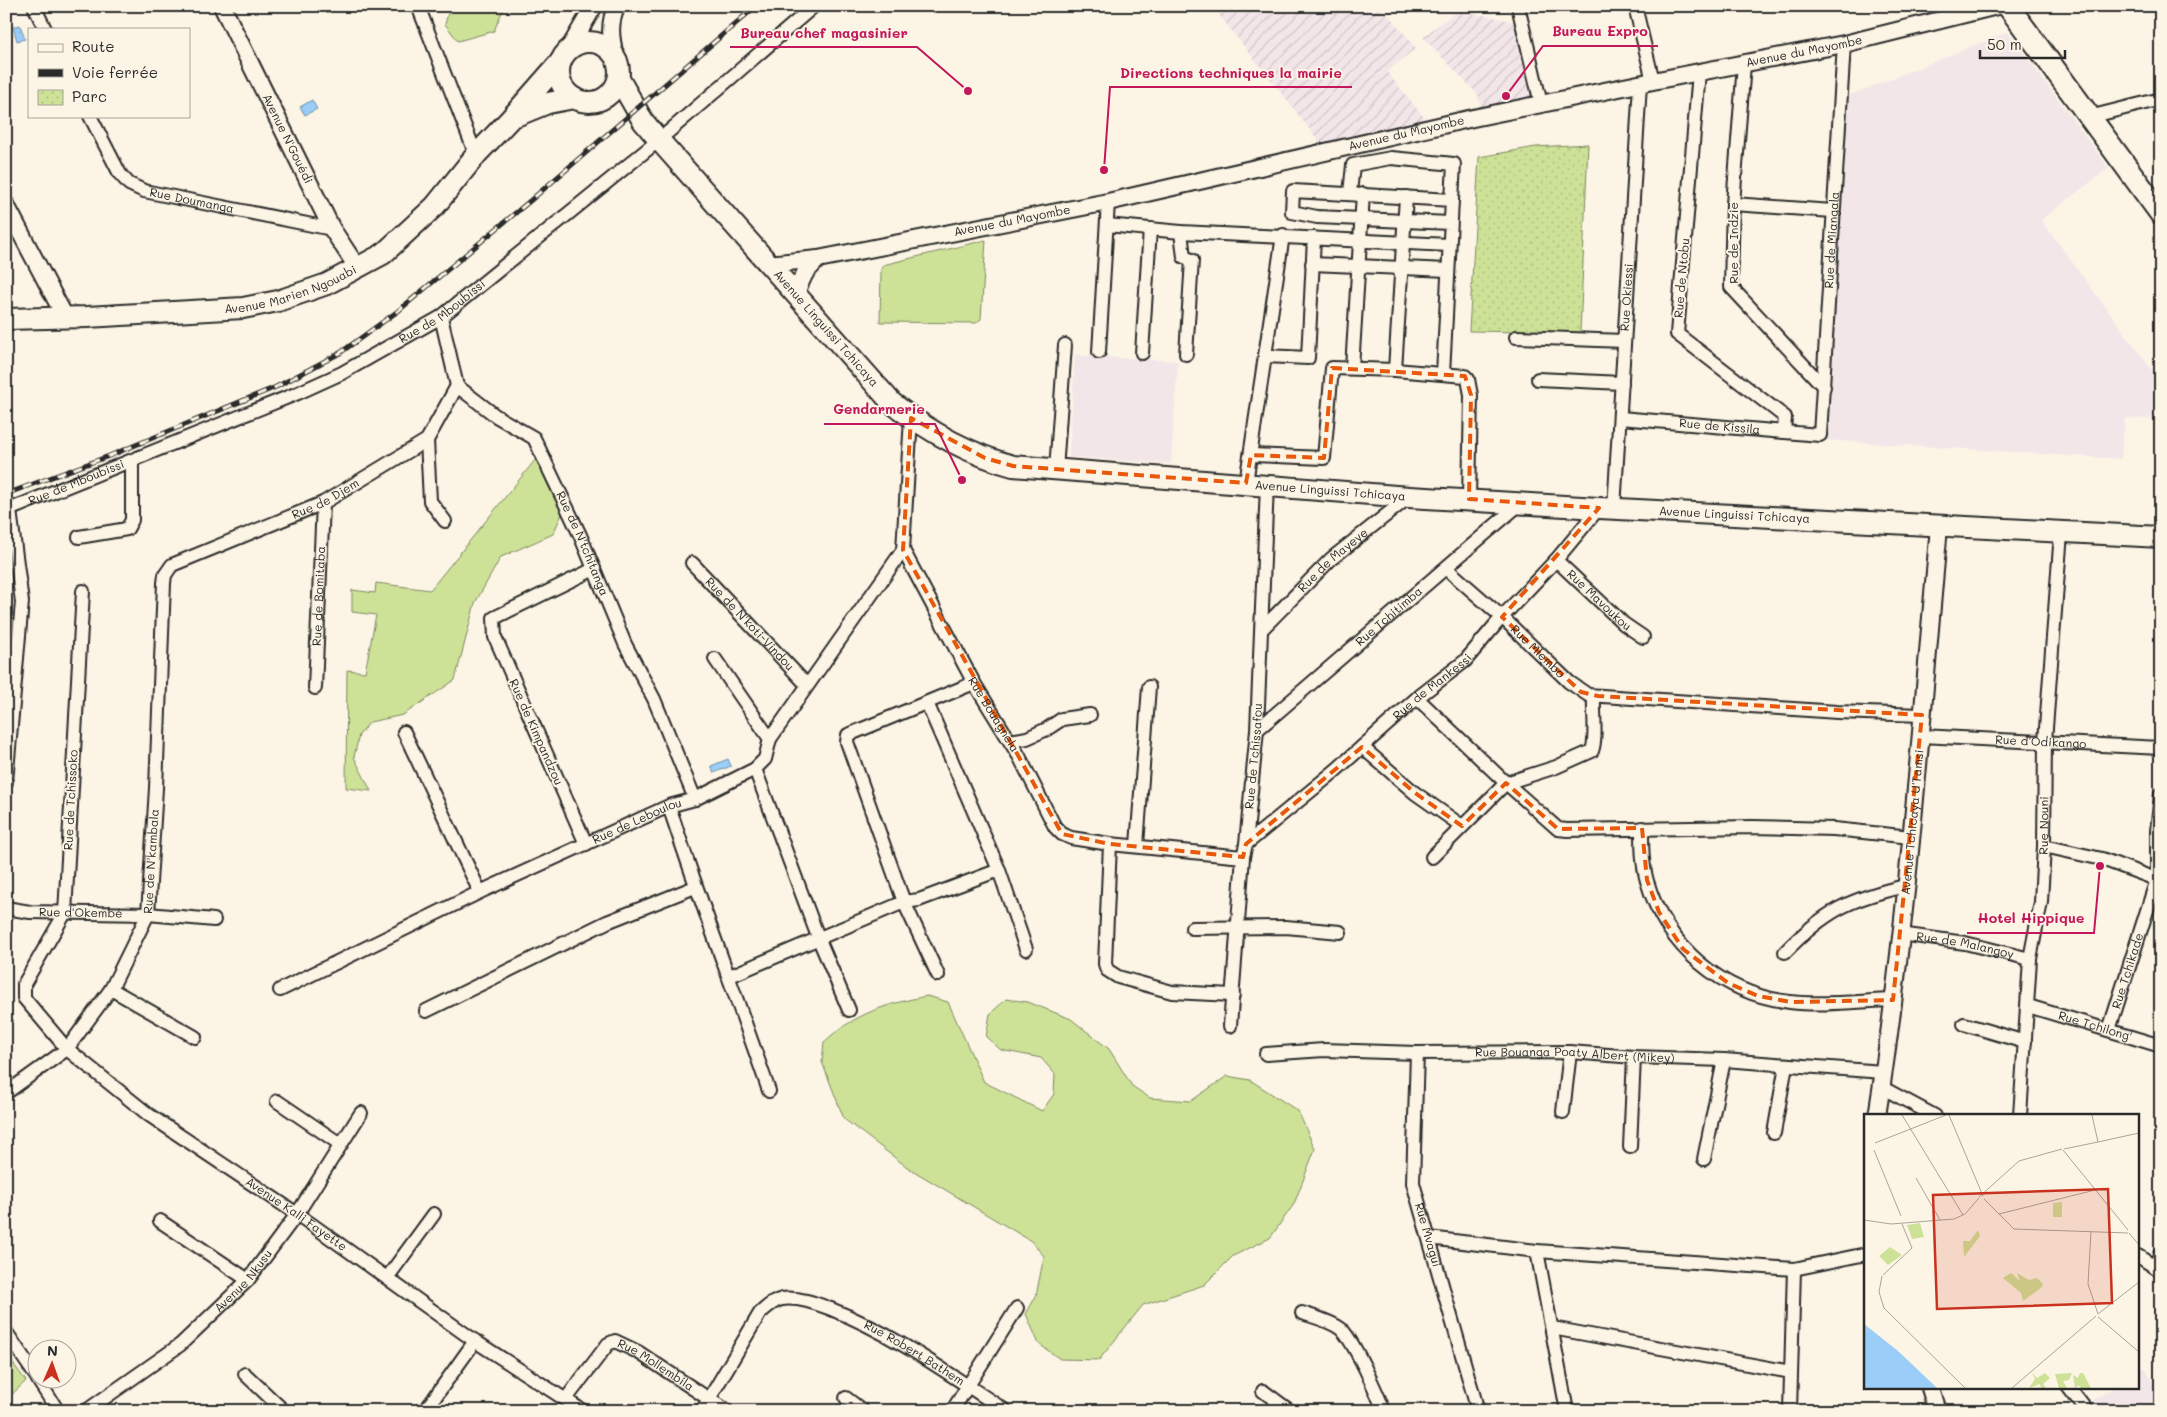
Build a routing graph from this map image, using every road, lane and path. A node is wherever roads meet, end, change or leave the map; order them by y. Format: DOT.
graph roads {
  1 [pos="34,6"];
  2 [pos="222,6"];
  3 [pos="418,6"];
  4 [pos="594,6"];
  5 [pos="603,6"];
  6 [pos="616,6"];
  7 [pos="814,6"];
  8 [pos="1518,6"];
  9 [pos="1635,6"];
  10 [pos="1997,6"];
  11 [pos="2008,6"];
  12 [pos="585,14"];
  13 [pos="45,28"];
  14 [pos="610,34"];
  15 [pos="1844,44"];
  16 [pos="564,56"];
  17 [pos="615,56"];
  18 [pos="1744,64"];
  19 [pos="1699,72"];
  20 [pos="618,79"];
  21 [pos="1646,82"];
  22 [pos="574,98"];
  23 [pos="2161,99"];
  24 [pos="596,101"];
  25 [pos="1541,104"];
  26 [pos="2089,116"];
  27 [pos="91,118"];
  28 [pos="512,118"];
  29 [pos="643,121"];
  30 [pos="659,140"];
  31 [pos="476,155"];
  32 [pos="1356,194"];
  33 [pos="1406,197"];
  34 [pos="1452,200"];
  35 [pos="1108,202"];
  36 [pos="1733,204"];
  37 [pos="6,205"];
  38 [pos="1833,211"];
  39 [pos="2161,214"];
  40 [pos="1362,219"];
  41 [pos="1405,221"];
  42 [pos="1450,223"];
  43 [pos="1107,225"];
  44 [pos="332,228"];
  45 [pos="1150,229"];
  46 [pos="1181,232"];
  47 [pos="1283,235"];
  48 [pos="1314,238"];
  49 [pos="1360,241"];
  50 [pos="1403,244"];
  51 [pos="1449,245"];
  52 [pos="818,259"];
  53 [pos="768,264"];
  54 [pos="1312,264"];
  55 [pos="1358,266"];
  56 [pos="357,267"];
  57 [pos="1402,268"];
  58 [pos="1448,270"];
  59 [pos="794,294"];
  60 [pos="66,317"];
  61 [pos="441,317"];
  62 [pos="6,319"];
  63 [pos="1516,337"];
  64 [pos="1624,341"];
  65 [pos="1065,345"];
  66 [pos="1099,352"];
  67 [pos="1142,354"];
  68 [pos="1186,354"];
  69 [pos="1265,356"];
  70 [pos="1352,368"];
  71 [pos="1395,370"];
  72 [pos="1443,374"];
  73 [pos="1538,379"];
  74 [pos="1622,383"];
  75 [pos="457,386"];
  76 [pos="1824,387"];
  77 [pos="911,418"];
  78 [pos="1620,418"];
  79 [pos="1784,432"];
  80 [pos="1820,435"];
  81 [pos="427,440"];
  82 [pos="1251,455"];
  83 [pos="132,461"];
  84 [pos="1056,470"];
  85 [pos="1246,483"];
  86 [pos="1267,485"];
  87 [pos="1409,496"];
  88 [pos="1469,499"];
  89 [pos="323,503"];
  90 [pos="1521,503"];
  91 [pos="1606,509"];
  92 [pos="8,510"];
  93 [pos="445,522"];
  94 [pos="1939,526"];
  95 [pos="2061,532"];
  96 [pos="79,537"];
  97 [pos="2161,537"];
  98 [pos="903,550"];
  99 [pos="1556,560"];
  100 [pos="692,563"];
  101 [pos="1446,568"];
  102 [pos="594,569"];
  103 [pos="165,575"];
  104 [pos="83,591"];
  105 [pos="1502,617"];
  106 [pos="1262,629"];
  107 [pos="1643,637"];
  108 [pos="715,659"];
  109 [pos="11,666"];
  110 [pos="974,683"];
  111 [pos="806,685"];
  112 [pos="1149,687"];
  113 [pos="315,688"];
  114 [pos="1594,696"];
  115 [pos="1418,698"];
  116 [pos="927,703"];
  117 [pos="1090,715"];
  118 [pos="1922,715"];
  119 [pos="1257,730"];
  120 [pos="404,732"];
  121 [pos="1921,736"];
  122 [pos="770,739"];
  123 [pos="1010,741"];
  124 [pos="2045,741"];
  125 [pos="1362,747"];
  126 [pos="2161,748"];
  127 [pos="755,769"];
  128 [pos="6,782"];
  129 [pos="1506,783"];
  130 [pos="2161,794"];
  131 [pos="695,799"];
  132 [pos="669,806"];
  133 [pos="1462,826"];
  134 [pos="1642,828"];
  135 [pos="1911,837"];
  136 [pos="586,844"];
  137 [pos="1110,844"];
  138 [pos="1137,845"];
  139 [pos="2044,846"];
  140 [pos="1244,851"];
  141 [pos="1432,857"];
  142 [pos="999,870"];
  143 [pos="2159,880"];
  144 [pos="1905,886"];
  145 [pos="695,887"];
  146 [pos="480,892"];
  147 [pos="904,902"];
  148 [pos="6,908"];
  149 [pos="65,914"];
  150 [pos="148,914"];
  151 [pos="214,920"];
  152 [pos="1192,928"];
  153 [pos="1239,928"];
  154 [pos="1340,932"];
  155 [pos="1900,934"];
  156 [pos="818,938"];
  157 [pos="1026,949"];
  158 [pos="1785,952"];
  159 [pos="2030,958"];
  160 [pos="938,975"];
  161 [pos="730,976"];
  162 [pos="111,990"];
  163 [pos="280,990"];
  164 [pos="1233,996"];
  165 [pos="24,998"];
  166 [pos="1893,1000"];
  167 [pos="2028,1006"];
  168 [pos="849,1010"];
  169 [pos="426,1011"];
  170 [pos="1964,1024"];
  171 [pos="1230,1026"];
  172 [pos="2109,1030"];
  173 [pos="195,1037"];
  174 [pos="2025,1042"];
  175 [pos="2161,1046"];
  176 [pos="67,1049"];
  177 [pos="1570,1052"];
  178 [pos="1417,1053"];
  179 [pos="1266,1054"];
  180 [pos="1634,1057"];
  181 [pos="1724,1060"];
  182 [pos="1786,1065"];
  183 [pos="1882,1080"];
  184 [pos="769,1091"];
  185 [pos="6,1093"];
  186 [pos="277,1101"];
  187 [pos="360,1112"];
  188 [pos="1562,1112"];
  189 [pos="1876,1114"];
  190 [pos="1932,1114"];
  191 [pos="2020,1114"];
  192 [pos="1774,1133"];
  193 [pos="340,1144"];
  194 [pos="1630,1147"];
  195 [pos="1704,1159"];
  196 [pos="297,1214"];
  197 [pos="434,1214"];
  198 [pos="160,1221"];
  199 [pos="1429,1238"];
  200 [pos="1537,1251"];
  201 [pos="2161,1252"];
  202 [pos="1864,1254"];
  203 [pos="2140,1257"];
  204 [pos="1794,1269"];
  205 [pos="2158,1269"];
  206 [pos="387,1278"];
  207 [pos="248,1280"];
  208 [pos="1017,1308"];
  209 [pos="1302,1312"];
  210 [pos="1552,1328"];
  211 [pos="6,1332"];
  212 [pos="475,1341"];
  213 [pos="28,1364"];
  214 [pos="1791,1372"];
  215 [pos="245,1374"];
  216 [pos="968,1386"];
  217 [pos="45,1390"];
  218 [pos="1931,1390"];
  219 [pos="2071,1390"];
  220 [pos="1263,1391"];
  221 [pos="846,1398"];
  222 [pos="566,1399"];
  223 [pos="710,1399"];
  224 [pos="58,1411"];
  225 [pos="86,1411"];
  226 [pos="284,1411"];
  227 [pos="425,1411"];
  228 [pos="583,1411"];
  229 [pos="702,1411"];
  230 [pos="727,1411"];
  231 [pos="863,1411"];
  232 [pos="952,1411"];
  233 [pos="1006,1411"];
  234 [pos="1290,1411"];
  235 [pos="1384,1411"];
  236 [pos="1478,1411"];
  237 [pos="1567,1411"];
  238 [pos="1790,1411"];
  239 [pos="1937,1411"];
  240 [pos="2087,1411"];
  1 -- 13 [label="street"];
  2 -- 44 [label="street, Avenue N'Gouédi"];
  3 -- 31 [label="street"];
  4 -- 12 [label="street, Avenue Marien Ngouabi"];
  5 -- 14 [label="street"];
  6 -- 14 [label="street"];
  7 -- 30 [label="street, Rue de Mboubissi"];
  8 -- 25 [label="street"];
  9 -- 21 [label="street, Rue Okiessi"];
  10 -- 15 [label="street, Avenue du Mayombe"];
  11 -- 26 [label="highway"];
  12 -- 16 [label="street, Avenue Marien Ngouabi"];
  14 -- 17 [label="street"];
  15 -- 18 [label="street, Avenue du Mayombe"];
  15 -- 38 [label="street, Rue de Miangala"];
  16 -- 17 [label="main road"];
  16 -- 22 [label="main road"];
  16 -- 28 [label="main road, Avenue Marien Ngouabi"];
  17 -- 20 [label="main road"];
  18 -- 19 [label="street, Avenue du Mayombe"];
  18 -- 36 [label="street, Rue de Indzie"];
  19 -- 21 [label="street, Avenue du Mayombe"];
  19 -- 79 [label="street, Rue de Ntobu"];
  20 -- 24 [label="main road"];
  20 -- 29 [label="main road"];
  21 -- 25 [label="street, Avenue du Mayombe"];
  21 -- 64 [label="street, Rue Okiessi"];
  22 -- 24 [label="main road"];
  22 -- 28 [label="main road, Avenue Marien Ngouabi"];
  23 -- 26 [label="street"];
  24 -- 29 [label="main road"];
  25 -- 35 [label="street, Avenue du Mayombe"];
  26 -- 39 [label="highway"];
  27 -- 44 [label="street, Rue Doumanga"];
  28 -- 31 [label="main road, Avenue Marien Ngouabi"];
  29 -- 30 [label="main road, Avenue Linguissi Tchicaya"];
  30 -- 53 [label="main road, Avenue Linguissi Tchicaya"];
  30 -- 61 [label="street, Rue de Mboubissi"];
  31 -- 56 [label="main road, Avenue Marien Ngouabi"];
  32 -- 33 [label="street"];
  32 -- 34 [label="street"];
  32 -- 40 [label="street"];
  32 -- 40 [label="street"];
  33 -- 34 [label="street"];
  33 -- 41 [label="street"];
  34 -- 42 [label="street"];
  35 -- 43 [label="street"];
  35 -- 52 [label="street, Avenue du Mayombe"];
  36 -- 38 [label="street"];
  36 -- 76 [label="street, Rue de Indzie"];
  37 -- 60 [label="street"];
  38 -- 76 [label="street, Rue de Miangala"];
  40 -- 41 [label="street"];
  40 -- 49 [label="street"];
  41 -- 42 [label="street"];
  41 -- 50 [label="street"];
  42 -- 51 [label="street"];
  43 -- 45 [label="street"];
  43 -- 66 [label="street"];
  44 -- 56 [label="street, Avenue N'Gouédi"];
  45 -- 46 [label="street"];
  45 -- 67 [label="street"];
  46 -- 47 [label="street"];
  46 -- 68 [label="street"];
  47 -- 48 [label="street"];
  47 -- 69 [label="street"];
  48 -- 49 [label="street"];
  48 -- 54 [label="street"];
  49 -- 50 [label="street"];
  49 -- 55 [label="street"];
  50 -- 51 [label="street"];
  50 -- 57 [label="street"];
  51 -- 58 [label="street"];
  52 -- 53 [label="street, Avenue du Mayombe"];
  52 -- 59 [label="street"];
  53 -- 59 [label="main road, Avenue Linguissi Tchicaya"];
  54 -- 55 [label="street"];
  54 -- 69 [label="street"];
  55 -- 57 [label="street"];
  55 -- 70 [label="street"];
  56 -- 60 [label="main road, Avenue Marien Ngouabi"];
  57 -- 58 [label="street"];
  57 -- 71 [label="street"];
  58 -- 72 [label="street"];
  59 -- 77 [label="main road, Avenue Linguissi Tchicaya"];
  60 -- 62 [label="main road, Avenue Marien Ngouabi"];
  61 -- 75 [label="street"];
  61 -- 83 [label="street, Rue de Mboubissi"];
  63 -- 64 [label="street"];
  64 -- 74 [label="street, Rue Okiessi"];
  65 -- 84 [label="street"];
  69 -- 82 [label="street"];
  70 -- 71 [label="street"];
  70 -- 82 [label="street"];
  71 -- 72 [label="street"];
  72 -- 88 [label="street"];
  73 -- 74 [label="street"];
  74 -- 78 [label="street, Rue Okiessi"];
  75 -- 81 [label="street, Rue de Djem"];
  75 -- 102 [label="street, Rue de N'tchitanga"];
  76 -- 80 [label="street, Rue de Miangala"];
  77 -- 84 [label="main road, Avenue Linguissi Tchicaya"];
  77 -- 98 [label="street"];
  78 -- 79 [label="street, Rue de Kissila"];
  78 -- 91 [label="street, Rue Okiessi"];
  79 -- 80 [label="street, Rue de Kissila"];
  81 -- 89 [label="street, Rue de Djem"];
  81 -- 93 [label="street"];
  82 -- 85 [label="street"];
  83 -- 92 [label="street, Rue de Mboubissi"];
  83 -- 96 [label="street"];
  84 -- 85 [label="main road, Avenue Linguissi Tchicaya"];
  85 -- 86 [label="main road, Avenue Linguissi Tchicaya"];
  86 -- 87 [label="main road, Avenue Linguissi Tchicaya"];
  86 -- 106 [label="street, Rue de Tchissafou"];
  87 -- 88 [label="main road, Avenue Linguissi Tchicaya"];
  87 -- 106 [label="street, Rue de Mayeye"];
  88 -- 90 [label="main road, Avenue Linguissi Tchicaya"];
  89 -- 103 [label="street, Rue de Djem"];
  89 -- 113 [label="street, Rue de Bomitaba"];
  90 -- 91 [label="main road, Avenue Linguissi Tchicaya"];
  90 -- 101 [label="street, Rue Tchitimba"];
  91 -- 94 [label="main road, Avenue Linguissi Tchicaya"];
  91 -- 99 [label="street, Rue de Mankessi"];
  92 -- 109 [label="street"];
  94 -- 95 [label="main road, Avenue Linguissi Tchicaya"];
  94 -- 118 [label="street, Avenue Tchicaya U'Tamsi"];
  95 -- 97 [label="main road, Avenue Linguissi Tchicaya"];
  95 -- 124 [label="street, Rue Nouni"];
  98 -- 110 [label="street, Rue Bouagnela"];
  98 -- 111 [label="street"];
  99 -- 105 [label="street, Rue de Mankessi"];
  99 -- 107 [label="street, Rue Mavoukou"];
  100 -- 111 [label="street, Rue de N'koti-Vindou"];
  101 -- 105 [label="street, Rue Mlembo"];
  101 -- 119 [label="street, Rue Tchitimba"];
  102 -- 131 [label="street, Rue de N'tchitanga"];
  102 -- 136 [label="street, Rue de Kimpandzou"];
  103 -- 150 [label="street, Rue de N'kambala"];
  104 -- 149 [label="street, Rue de Tchissoko"];
  105 -- 114 [label="street, Rue Mlembo"];
  105 -- 115 [label="street, Rue de Mankessi"];
  106 -- 119 [label="street, Rue de Tchissafou"];
  108 -- 122 [label="street"];
  109 -- 128 [label="street"];
  110 -- 116 [label="street"];
  110 -- 123 [label="street, Rue Bouagnela"];
  111 -- 122 [label="street"];
  112 -- 138 [label="street"];
  114 -- 118 [label="street, Rue Mlembo"];
  114 -- 129 [label="street"];
  115 -- 125 [label="street, Rue de Mankessi"];
  115 -- 129 [label="street"];
  116 -- 142 [label="street"];
  116 -- 147 [label="street"];
  117 -- 123 [label="street"];
  118 -- 121 [label="street, Avenue Tchicaya U'Tamsi"];
  119 -- 140 [label="street, Rue de Tchissafou"];
  120 -- 146 [label="street"];
  121 -- 124 [label="street, Rue d'Odikango"];
  121 -- 135 [label="street, Avenue Tchicaya U'Tamsi"];
  122 -- 127 [label="street"];
  123 -- 137 [label="street, Rue Bouagnela"];
  124 -- 126 [label="street, Rue d'Odikango"];
  124 -- 139 [label="street, Rue Nouni"];
  125 -- 133 [label="street"];
  125 -- 140 [label="street, Rue de Mankessi"];
  127 -- 131 [label="street, Rue de Leboulou"];
  127 -- 156 [label="street"];
  129 -- 133 [label="street"];
  129 -- 134 [label="street"];
  130 -- 143 [label="street, Rue Tchikade"];
  131 -- 132 [label="street, Rue de Leboulou"];
  132 -- 136 [label="street, Rue de Leboulou"];
  132 -- 145 [label="street"];
  133 -- 141 [label="street"];
  134 -- 135 [label="street"];
  134 -- 166 [label="street"];
  135 -- 144 [label="street, Avenue Tchicaya U'Tamsi"];
  136 -- 146 [label="street, Rue de Leboulou"];
  137 -- 138 [label="street, Rue Bouagnela"];
  137 -- 164 [label="street"];
  138 -- 140 [label="street, Rue Bouagnela"];
  139 -- 143 [label="street"];
  139 -- 159 [label="street, Rue Nouni"];
  140 -- 153 [label="street, Rue de Tchissafou"];
  142 -- 147 [label="street"];
  142 -- 157 [label="street"];
  143 -- 172 [label="street, Rue Tchikade"];
  144 -- 155 [label="street, Avenue Tchicaya U'Tamsi"];
  144 -- 158 [label="street"];
  145 -- 161 [label="street"];
  145 -- 169 [label="street"];
  146 -- 163 [label="street, Rue de Leboulou"];
  147 -- 156 [label="street"];
  147 -- 160 [label="street"];
  148 -- 149 [label="street, Rue d'Okembé"];
  149 -- 150 [label="street, Rue d'Okembé"];
  149 -- 165 [label="street, Rue de Tchissoko"];
  150 -- 151 [label="street, Rue d'Okembé"];
  150 -- 162 [label="street, Rue de N'kambala"];
  152 -- 153 [label="street"];
  153 -- 154 [label="street"];
  153 -- 164 [label="street, Rue de Tchissafou"];
  155 -- 159 [label="street, Rue de Malangoy"];
  155 -- 166 [label="street, Avenue Tchicaya U'Tamsi"];
  156 -- 161 [label="street"];
  156 -- 168 [label="street"];
  159 -- 167 [label="street, Rue Nouni"];
  161 -- 184 [label="street"];
  162 -- 173 [label="street"];
  162 -- 176 [label="street, Rue de N'kambala"];
  164 -- 171 [label="street, Rue de Tchissafou"];
  165 -- 176 [label="street, Avenue Kalli Fayette"];
  166 -- 183 [label="street, Avenue Tchicaya U'Tamsi"];
  167 -- 172 [label="street, Rue Tchilong'"];
  167 -- 174 [label="street, Rue Nouni"];
  170 -- 174 [label="street"];
  172 -- 175 [label="street, Rue Tchilong'"];
  174 -- 191 [label="street, Rue Nouni"];
  176 -- 185 [label="street, Rue de N'kambala"];
  176 -- 196 [label="street, Avenue Kalli Fayette"];
  177 -- 178 [label="street, Rue Bouanga Poaty Albert (Mikey)"];
  177 -- 180 [label="street, Rue Bouanga Poaty Albert (Mikey)"];
  177 -- 188 [label="street"];
  178 -- 179 [label="street, Rue Bouanga Poaty Albert (Mikey)"];
  178 -- 199 [label="street, Rue Mvagui"];
  180 -- 181 [label="street, Rue Bouanga Poaty Albert (Mikey)"];
  180 -- 194 [label="street"];
  181 -- 182 [label="street, Rue Bouanga Poaty Albert (Mikey)"];
  181 -- 195 [label="street"];
  182 -- 183 [label="street, Rue Bouanga Poaty Albert (Mikey)"];
  182 -- 192 [label="street"];
  183 -- 189 [label="street, Avenue Tchicaya U'Tamsi"];
  183 -- 190 [label="street"];
  186 -- 193 [label="street"];
  187 -- 193 [label="street, Avenue Nkusu"];
  193 -- 196 [label="street, Avenue Nkusu"];
  196 -- 206 [label="street, Avenue Kalli Fayette"];
  196 -- 207 [label="street, Avenue Nkusu"];
  197 -- 206 [label="street"];
  198 -- 207 [label="street"];
  199 -- 200 [label="street"];
  199 -- 236 [label="street, Rue Mvagui"];
  200 -- 204 [label="street"];
  200 -- 210 [label="street"];
  201 -- 205 [label="street"];
  202 -- 204 [label="street"];
  203 -- 205 [label="street"];
  204 -- 214 [label="street"];
  206 -- 212 [label="street, Avenue Kalli Fayette"];
  207 -- 225 [label="street, Avenue Nkusu"];
  208 -- 216 [label="street"];
  209 -- 235 [label="street"];
  210 -- 214 [label="street"];
  210 -- 237 [label="street"];
  211 -- 213 [label="street"];
  212 -- 222 [label="street, Avenue Kalli Fayette"];
  212 -- 227 [label="street"];
  214 -- 238 [label="street"];
  215 -- 226 [label="street"];
  216 -- 223 [label="street, Rue Robert Bathem"];
  216 -- 232 [label="street"];
  216 -- 233 [label="street, Rue Robert Bathem"];
  217 -- 224 [label="street"];
  218 -- 239 [label="street"];
  219 -- 240 [label="street"];
  220 -- 234 [label="street"];
  221 -- 231 [label="street"];
  222 -- 223 [label="street, Rue Mollembila"];
  222 -- 228 [label="street, Avenue Kalli Fayette"];
  223 -- 229 [label="street, Rue Robert Bathem"];
  223 -- 230 [label="street"];
}
